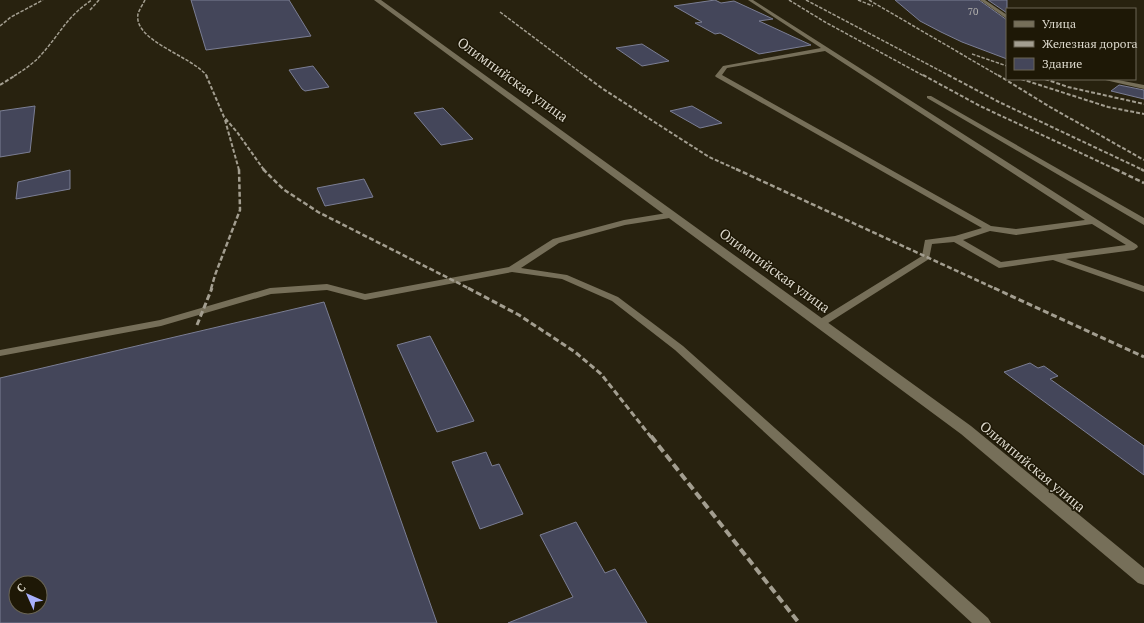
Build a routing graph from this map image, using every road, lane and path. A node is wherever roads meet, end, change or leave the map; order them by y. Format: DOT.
graph roads {
  1 [pos="377,0"];
  2 [pos="750,0"];
  3 [pos="982,0"];
  4 [pos="1006,16"];
  5 [pos="827,49"];
  6 [pos="1109,80"];
  7 [pos="1144,87"];
  8 [pos="929,97"];
  9 [pos="674,215"];
  10 [pos="1093,221"];
  11 [pos="1144,222"];
  12 [pos="989,228"];
  13 [pos="956,239"];
  14 [pos="1144,246"];
  15 [pos="1134,247"];
  16 [pos="1053,258"];
  17 [pos="512,270"];
  18 [pos="1144,289"];
  19 [pos="821,322"];
  20 [pos="0,353"];
  21 [pos="1144,578"];
  22 [pos="983,623"];
  1 -- 9 [label="street, Олимпийская улица"];
  2 -- 5 [label="lane"];
  3 -- 4 [label="lane"];
  5 -- 10 [label="lane"];
  5 -- 12 [label="lane"];
  6 -- 7 [label="lane"];
  8 -- 11 [label="lane"];
  9 -- 17 [label="lane"];
  9 -- 19 [label="street, Олимпийская улица"];
  10 -- 12 [label="lane"];
  10 -- 15 [label="lane"];
  12 -- 13 [label="lane"];
  13 -- 16 [label="lane"];
  13 -- 19 [label="lane"];
  14 -- 15 [label="lane"];
  15 -- 16 [label="lane"];
  16 -- 18 [label="lane"];
  17 -- 20 [label="lane"];
  17 -- 22 [label="lane"];
  19 -- 21 [label="street, Олимпийская улица"];
}
